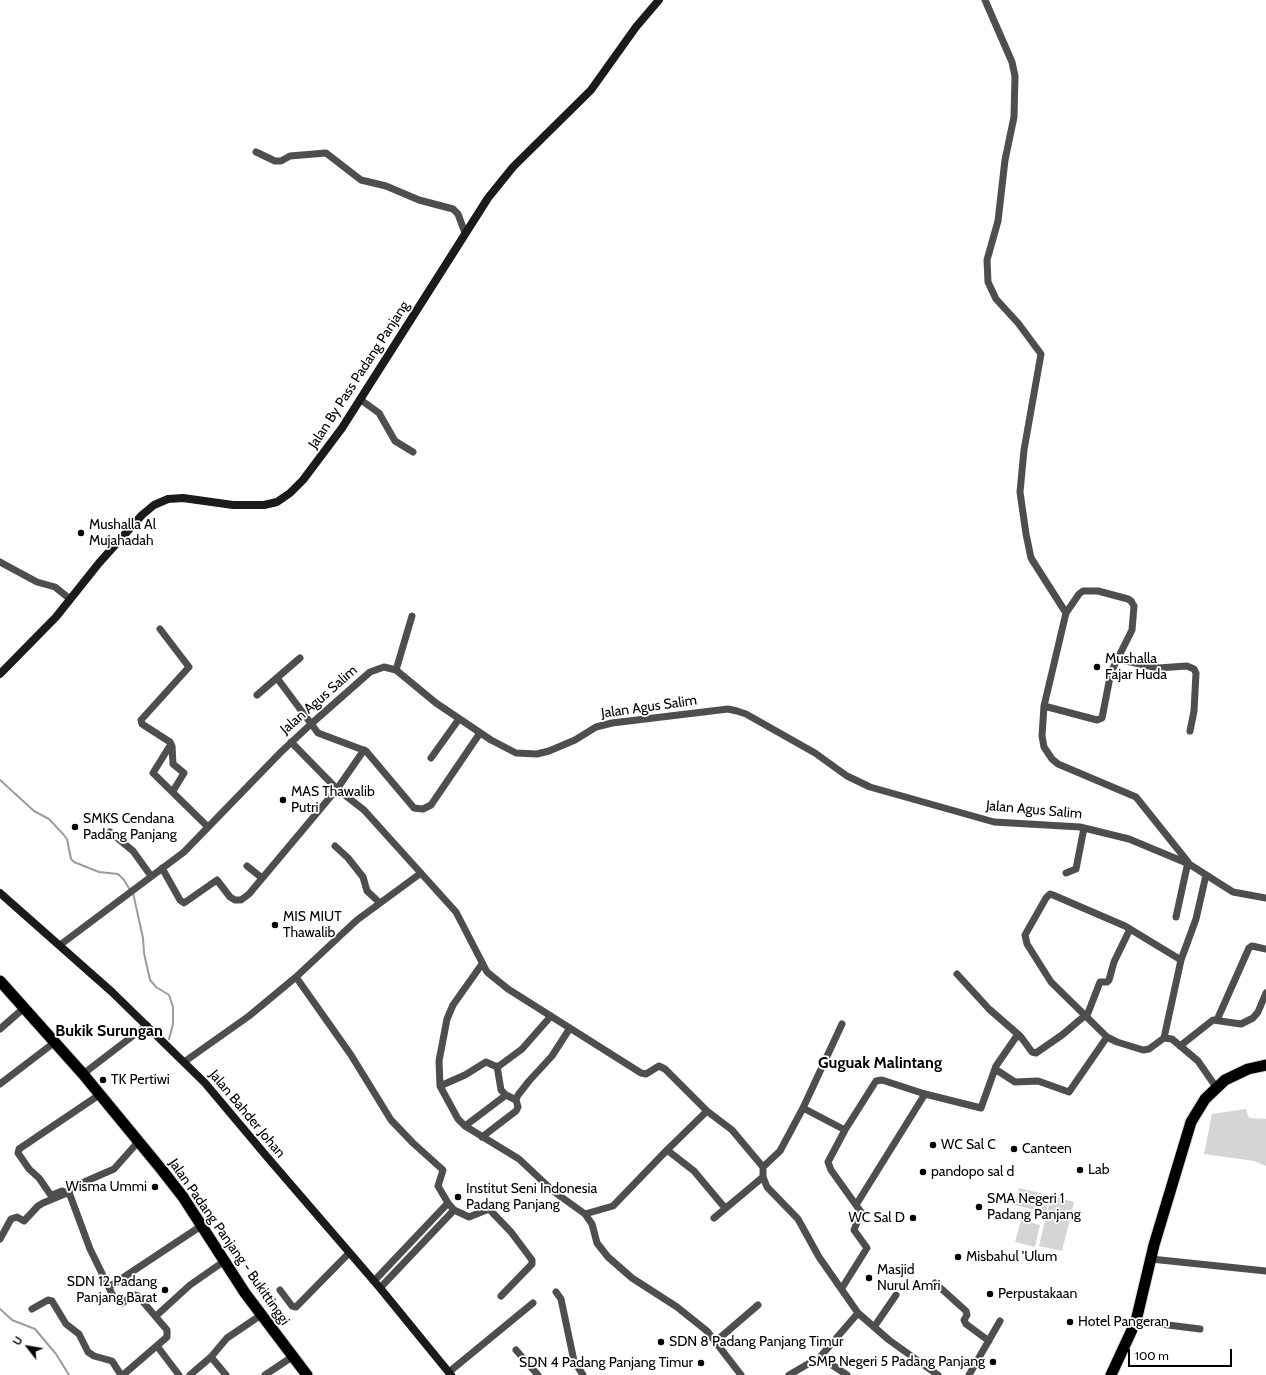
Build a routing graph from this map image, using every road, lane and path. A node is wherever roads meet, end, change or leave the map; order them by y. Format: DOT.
graph roads {
  1 [pos="659,0"];
  2 [pos="985,0"];
  3 [pos="256,152"];
  4 [pos="465,233"];
  5 [pos="361,400"];
  6 [pos="413,452"];
  7 [pos="0,562"];
  8 [pos="70,599"];
  9 [pos="1066,612"];
  10 [pos="412,616"];
  11 [pos="160,629"];
  12 [pos="300,658"];
  13 [pos="1117,659"];
  14 [pos="396,670"];
  15 [pos="1,674"];
  16 [pos="276,678"];
  17 [pos="257,695"];
  18 [pos="1044,706"];
  19 [pos="459,719"];
  20 [pos="311,724"];
  21 [pos="1190,731"];
  22 [pos="480,733"];
  23 [pos="291,742"];
  24 [pos="171,744"];
  25 [pos="364,750"];
  26 [pos="431,758"];
  27 [pos="337,789"];
  28 [pos="173,791"];
  29 [pos="208,827"];
  30 [pos="1084,828"];
  31 [pos="110,832"];
  32 [pos="335,846"];
  33 [pos="1189,864"];
  34 [pos="247,866"];
  35 [pos="162,868"];
  36 [pos="421,873"];
  37 [pos="1066,873"];
  38 [pos="1206,875"];
  39 [pos="150,876"];
  40 [pos="262,878"];
  41 [pos="0,893"];
  42 [pos="1266,898"];
  43 [pos="380,903"];
  44 [pos="1176,917"];
  45 [pos="1130,929"];
  46 [pos="60,945"];
  47 [pos="1266,949"];
  48 [pos="1181,960"];
  49 [pos="482,964"];
  50 [pos="957,974"];
  51 [pos="296,977"];
  52 [pos="0,981"];
  53 [pos="1266,993"];
  54 [pos="24,1008"];
  55 [pos="551,1016"];
  56 [pos="1086,1016"];
  57 [pos="1217,1020"];
  58 [pos="842,1024"];
  59 [pos="147,1025"];
  60 [pos="570,1028"];
  61 [pos="0,1029"];
  62 [pos="1020,1036"];
  63 [pos="1107,1037"];
  64 [pos="1164,1038"];
  65 [pos="55,1042"];
  66 [pos="1180,1046"];
  67 [pos="184,1062"];
  68 [pos="1266,1065"];
  69 [pos="497,1066"];
  70 [pos="995,1069"];
  71 [pos="83,1074"];
  72 [pos="0,1084"];
  73 [pos="440,1086"];
  74 [pos="1216,1087"];
  75 [pos="926,1094"];
  76 [pos="99,1095"];
  77 [pos="506,1095"];
  78 [pos="516,1100"];
  79 [pos="803,1108"];
  80 [pos="708,1111"];
  81 [pos="465,1126"];
  82 [pos="845,1130"];
  83 [pos="482,1137"];
  84 [pos="138,1142"];
  85 [pos="667,1150"];
  86 [pos="763,1167"];
  87 [pos="763,1177"];
  88 [pos="67,1192"];
  89 [pos="448,1203"];
  90 [pos="856,1205"];
  91 [pos="725,1208"];
  92 [pos="454,1210"];
  93 [pos="585,1214"];
  94 [pos="714,1218"];
  95 [pos="201,1226"];
  96 [pos="0,1239"];
  97 [pos="349,1253"];
  98 [pos="1151,1259"];
  99 [pos="224,1262"];
  100 [pos="1266,1271"];
  101 [pos="935,1283"];
  102 [pos="377,1285"];
  103 [pos="109,1287"];
  104 [pos="842,1288"];
  105 [pos="280,1290"];
  106 [pos="556,1292"];
  107 [pos="501,1296"];
  108 [pos="896,1296"];
  109 [pos="533,1303"];
  110 [pos="758,1305"];
  111 [pos="32,1309"];
  112 [pos="858,1313"];
  113 [pos="261,1315"];
  114 [pos="156,1316"];
  115 [pos="1000,1321"];
  116 [pos="1136,1321"];
  117 [pos="874,1327"];
  118 [pos="1200,1329"];
  119 [pos="989,1341"];
  120 [pos="715,1342"];
  121 [pos="157,1346"];
  122 [pos="516,1350"];
  123 [pos="211,1356"];
  124 [pos="292,1357"];
  125 [pos="820,1357"];
  126 [pos="450,1374"];
  127 [pos="122,1375"];
  128 [pos="179,1375"];
  129 [pos="190,1375"];
  130 [pos="226,1375"];
  131 [pos="265,1375"];
  132 [pos="307,1375"];
  133 [pos="538,1375"];
  134 [pos="583,1375"];
  135 [pos="741,1375"];
  136 [pos="789,1375"];
  137 [pos="847,1375"];
  138 [pos="938,1375"];
  139 [pos="969,1375"];
  140 [pos="1110,1375"];
  1 -- 4 [label="main road, Jalan By Pass Padang Panjang"];
  2 -- 9 [label="street"];
  3 -- 4 [label="street"];
  4 -- 5 [label="main road, Jalan By Pass Padang Panjang"];
  5 -- 6 [label="street"];
  5 -- 8 [label="main road, Jalan By Pass Padang Panjang"];
  7 -- 8 [label="street"];
  8 -- 15 [label="main road, Jalan By Pass Padang Panjang"];
  9 -- 13 [label="street"];
  9 -- 18 [label="street"];
  10 -- 14 [label="street"];
  11 -- 24 [label="street"];
  12 -- 16 [label="street"];
  13 -- 18 [label="street"];
  13 -- 21 [label="street"];
  14 -- 19 [label="street, Jalan Agus Salim"];
  14 -- 20 [label="street, Jalan Agus Salim"];
  16 -- 17 [label="street"];
  16 -- 20 [label="street"];
  18 -- 33 [label="street"];
  19 -- 22 [label="street, Jalan Agus Salim"];
  19 -- 26 [label="street"];
  20 -- 23 [label="street, Jalan Agus Salim"];
  20 -- 25 [label="street"];
  22 -- 25 [label="street"];
  22 -- 30 [label="street, Jalan Agus Salim"];
  23 -- 27 [label="street"];
  23 -- 29 [label="street, Jalan Agus Salim"];
  24 -- 28 [label="street"];
  24 -- 28 [label="street"];
  25 -- 27 [label="street"];
  27 -- 36 [label="street"];
  27 -- 40 [label="street"];
  28 -- 29 [label="street"];
  29 -- 35 [label="street, Jalan Agus Salim"];
  30 -- 33 [label="street, Jalan Agus Salim"];
  30 -- 37 [label="street"];
  31 -- 39 [label="street"];
  32 -- 43 [label="street"];
  33 -- 38 [label="street, Jalan Agus Salim"];
  33 -- 44 [label="street"];
  34 -- 40 [label="street"];
  35 -- 39 [label="street, Jalan Agus Salim"];
  35 -- 40 [label="street"];
  36 -- 43 [label="street"];
  36 -- 49 [label="street"];
  38 -- 42 [label="street, Jalan Agus Salim"];
  38 -- 48 [label="street"];
  39 -- 46 [label="street, Jalan Agus Salim"];
  41 -- 46 [label="main road, Jalan Bahder Johan"];
  43 -- 51 [label="street"];
  45 -- 48 [label="street"];
  45 -- 56 [label="street"];
  45 -- 56 [label="street"];
  46 -- 59 [label="main road, Jalan Bahder Johan"];
  47 -- 57 [label="street"];
  48 -- 64 [label="street"];
  49 -- 55 [label="street"];
  49 -- 73 [label="street"];
  50 -- 62 [label="street"];
  51 -- 67 [label="street"];
  51 -- 89 [label="street"];
  52 -- 54 [label="highway, Jalan Padang Panjang - Bukittinggi"];
  53 -- 57 [label="street"];
  54 -- 61 [label="street"];
  54 -- 65 [label="highway, Jalan Padang Panjang - Bukittinggi"];
  55 -- 60 [label="street"];
  55 -- 69 [label="street"];
  56 -- 62 [label="street"];
  56 -- 63 [label="street"];
  57 -- 66 [label="street"];
  58 -- 79 [label="street"];
  59 -- 67 [label="main road, Jalan Bahder Johan"];
  59 -- 71 [label="street"];
  60 -- 78 [label="street"];
  60 -- 80 [label="street"];
  62 -- 70 [label="street"];
  63 -- 64 [label="street"];
  63 -- 70 [label="street"];
  64 -- 66 [label="street"];
  65 -- 71 [label="highway, Jalan Padang Panjang - Bukittinggi"];
  65 -- 72 [label="street"];
  66 -- 74 [label="street"];
  67 -- 97 [label="main road, Jalan Bahder Johan"];
  68 -- 74 [label="highway"];
  69 -- 73 [label="street"];
  69 -- 77 [label="street"];
  70 -- 75 [label="street"];
  71 -- 76 [label="highway, Jalan Padang Panjang - Bukittinggi"];
  73 -- 81 [label="street"];
  74 -- 98 [label="highway"];
  75 -- 82 [label="street"];
  75 -- 90 [label="street"];
  76 -- 84 [label="highway, Jalan Padang Panjang - Bukittinggi"];
  76 -- 88 [label="street"];
  77 -- 78 [label="street"];
  77 -- 81 [label="street"];
  78 -- 83 [label="street"];
  79 -- 82 [label="street"];
  79 -- 86 [label="street"];
  80 -- 85 [label="street"];
  80 -- 86 [label="street"];
  81 -- 83 [label="street"];
  82 -- 90 [label="street"];
  83 -- 93 [label="street"];
  84 -- 88 [label="street"];
  84 -- 95 [label="highway, Jalan Padang Panjang - Bukittinggi"];
  85 -- 91 [label="street"];
  85 -- 93 [label="street"];
  86 -- 87 [label="street"];
  87 -- 91 [label="street"];
  87 -- 104 [label="street"];
  88 -- 96 [label="street"];
  88 -- 103 [label="street"];
  89 -- 92 [label="street"];
  89 -- 102 [label="street"];
  90 -- 104 [label="street"];
  91 -- 94 [label="street"];
  92 -- 102 [label="street"];
  92 -- 107 [label="street"];
  93 -- 120 [label="street"];
  95 -- 99 [label="highway, Jalan Padang Panjang - Bukittinggi"];
  95 -- 103 [label="street"];
  97 -- 102 [label="main road, Jalan Bahder Johan"];
  97 -- 105 [label="street"];
  98 -- 100 [label="street"];
  98 -- 116 [label="highway"];
  99 -- 113 [label="highway, Jalan Padang Panjang - Bukittinggi"];
  99 -- 114 [label="street"];
  101 -- 119 [label="street"];
  102 -- 126 [label="main road, Jalan Bahder Johan"];
  103 -- 114 [label="street"];
  104 -- 112 [label="street"];
  106 -- 134 [label="street"];
  108 -- 117 [label="street"];
  109 -- 126 [label="street"];
  110 -- 120 [label="street"];
  111 -- 127 [label="street"];
  112 -- 117 [label="street"];
  112 -- 125 [label="street"];
  113 -- 123 [label="street"];
  113 -- 124 [label="highway, Jalan Padang Panjang - Bukittinggi"];
  114 -- 121 [label="street"];
  115 -- 119 [label="street"];
  116 -- 118 [label="street"];
  116 -- 140 [label="highway"];
  117 -- 138 [label="street"];
  119 -- 139 [label="street"];
  120 -- 135 [label="street"];
  121 -- 127 [label="street"];
  121 -- 128 [label="street"];
  122 -- 133 [label="street"];
  123 -- 129 [label="street"];
  123 -- 130 [label="street"];
  124 -- 131 [label="street"];
  124 -- 132 [label="highway, Jalan Padang Panjang - Bukittinggi"];
  125 -- 136 [label="street"];
  125 -- 137 [label="street"];
}
